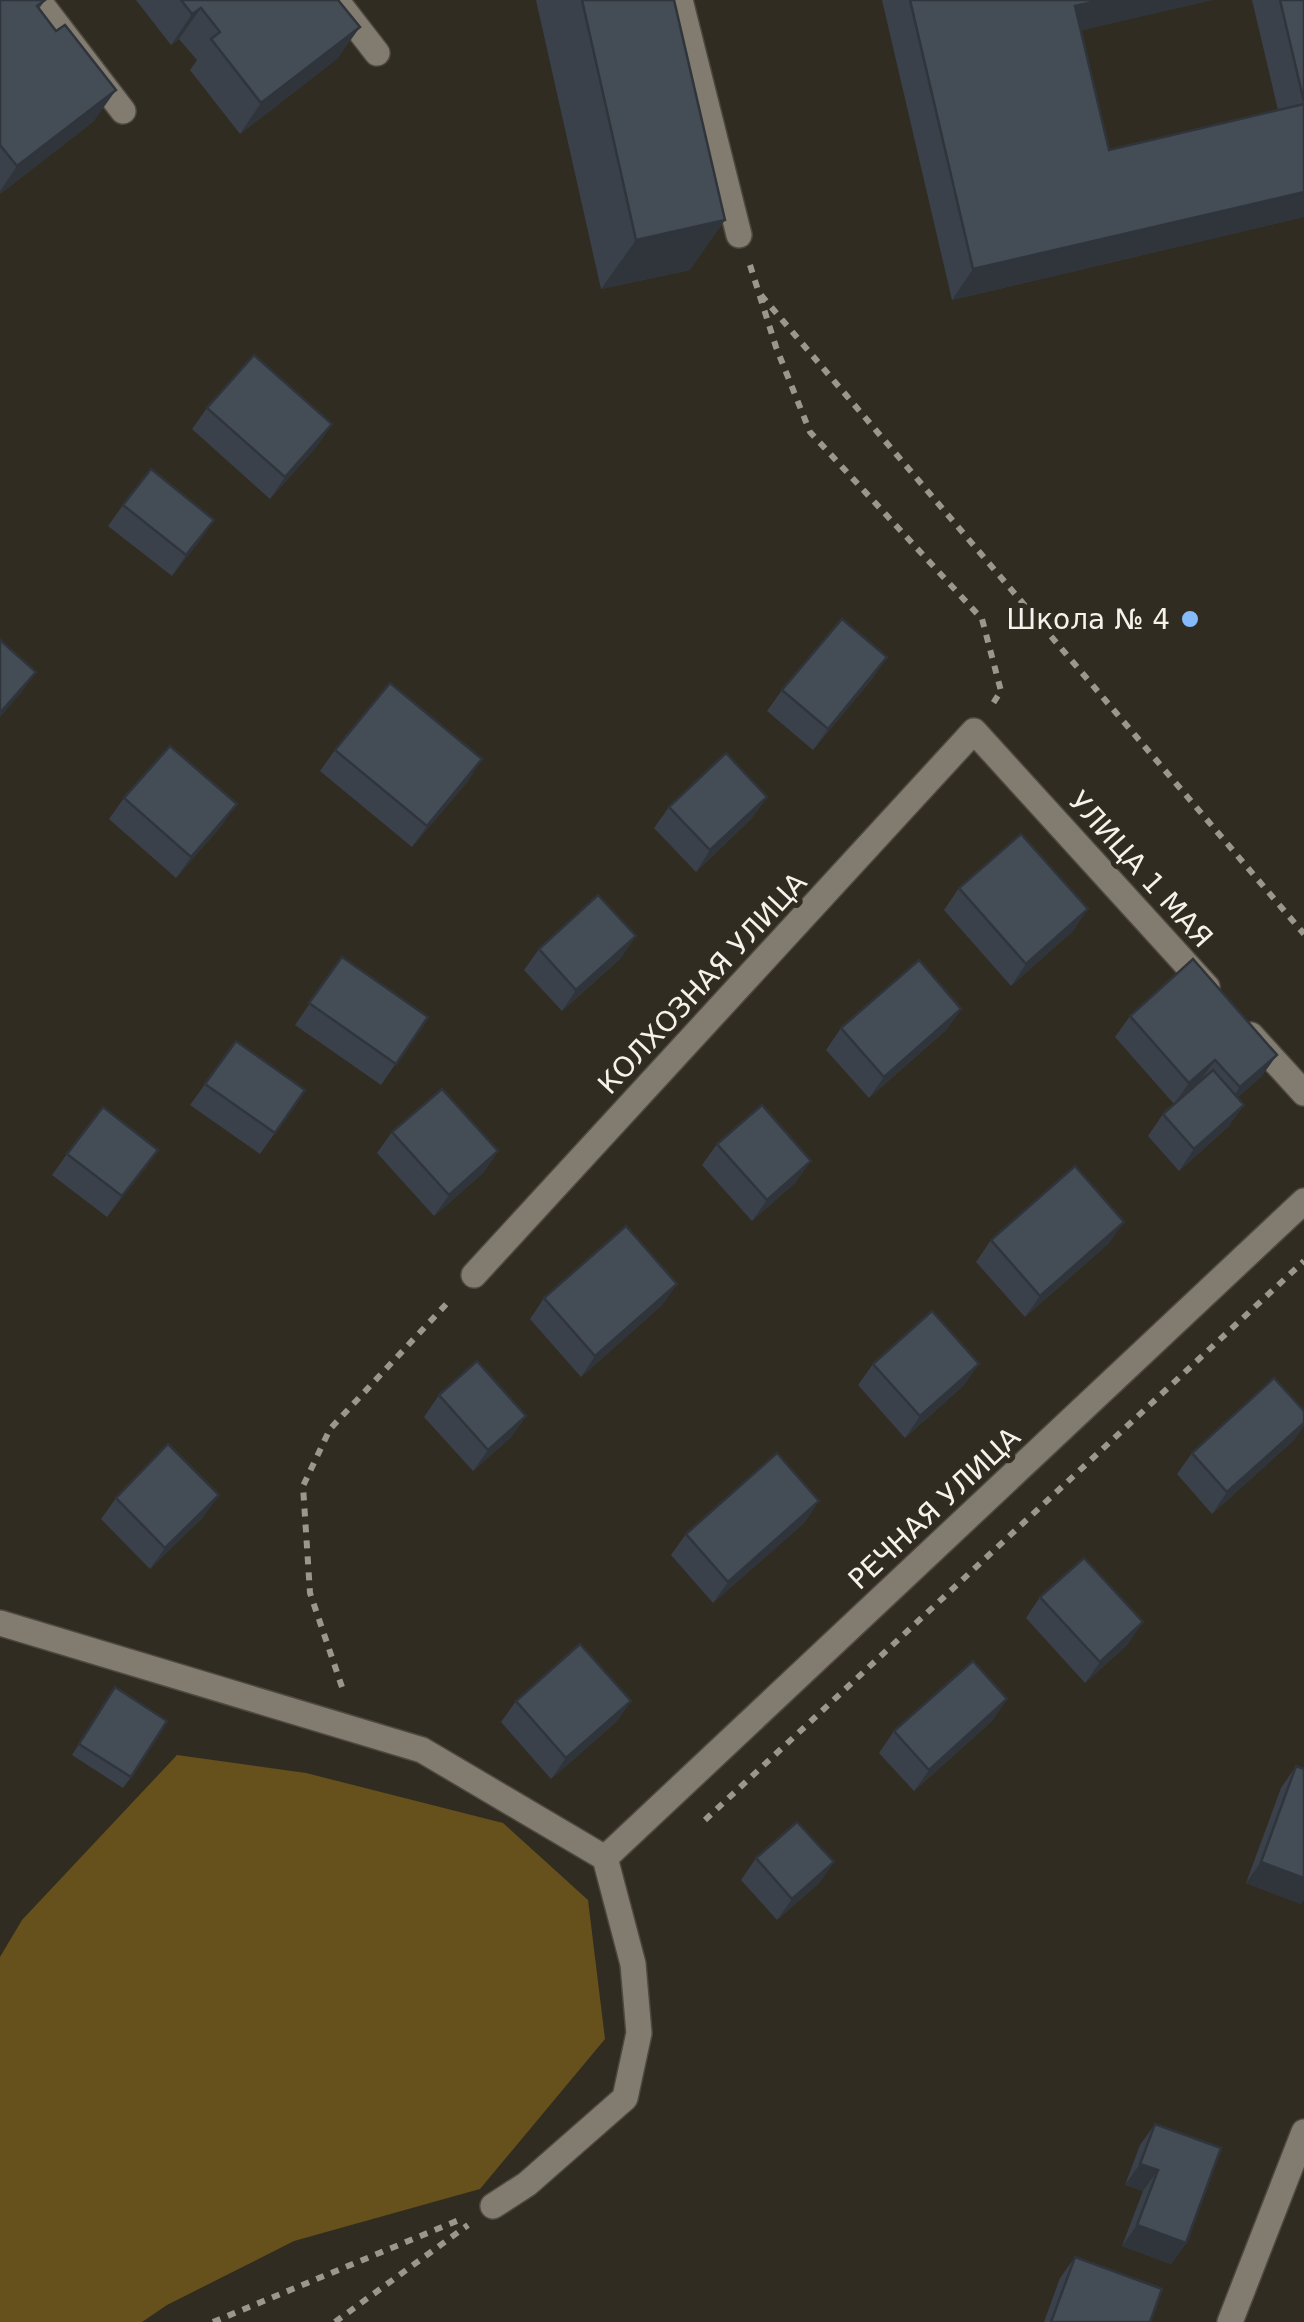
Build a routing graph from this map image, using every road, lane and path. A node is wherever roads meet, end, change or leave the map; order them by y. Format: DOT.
graph roads {
  1 [pos="38,0"];
  2 [pos="336,0"];
  3 [pos="680,0"];
  4 [pos="378,54"];
  5 [pos="123,111"];
  6 [pos="739,235"];
  7 [pos="761,295"];
  8 [pos="974,731"];
  9 [pos="1304,934"];
  10 [pos="1304,1093"];
  11 [pos="1304,1201"];
  12 [pos="1304,1261"];
  13 [pos="474,1275"];
  14 [pos="0,1623"];
  15 [pos="358,1731"];
  16 [pos="702,1822"];
  17 [pos="605,1858"];
  18 [pos="1304,2132"];
  19 [pos="493,2206"];
  20 [pos="213,2322"];
  21 [pos="335,2322"];
  22 [pos="1230,2322"];
  1 -- 5 [label="street"];
  2 -- 4 [label="street"];
  3 -- 6 [label="street"];
  6 -- 7 [label="path"];
  7 -- 8 [label="path"];
  7 -- 9 [label="path"];
  8 -- 10 [label="street, УЛИЦА 1 МАЯ"];
  8 -- 13 [label="street, КОЛХОЗНАЯ УЛИЦА"];
  11 -- 17 [label="street, РЕЧНАЯ УЛИЦА"];
  12 -- 16 [label="path"];
  13 -- 15 [label="path"];
  14 -- 15 [label="street"];
  15 -- 17 [label="street"];
  17 -- 19 [label="street"];
  18 -- 22 [label="street"];
  19 -- 20 [label="path"];
  19 -- 21 [label="path"];
}
